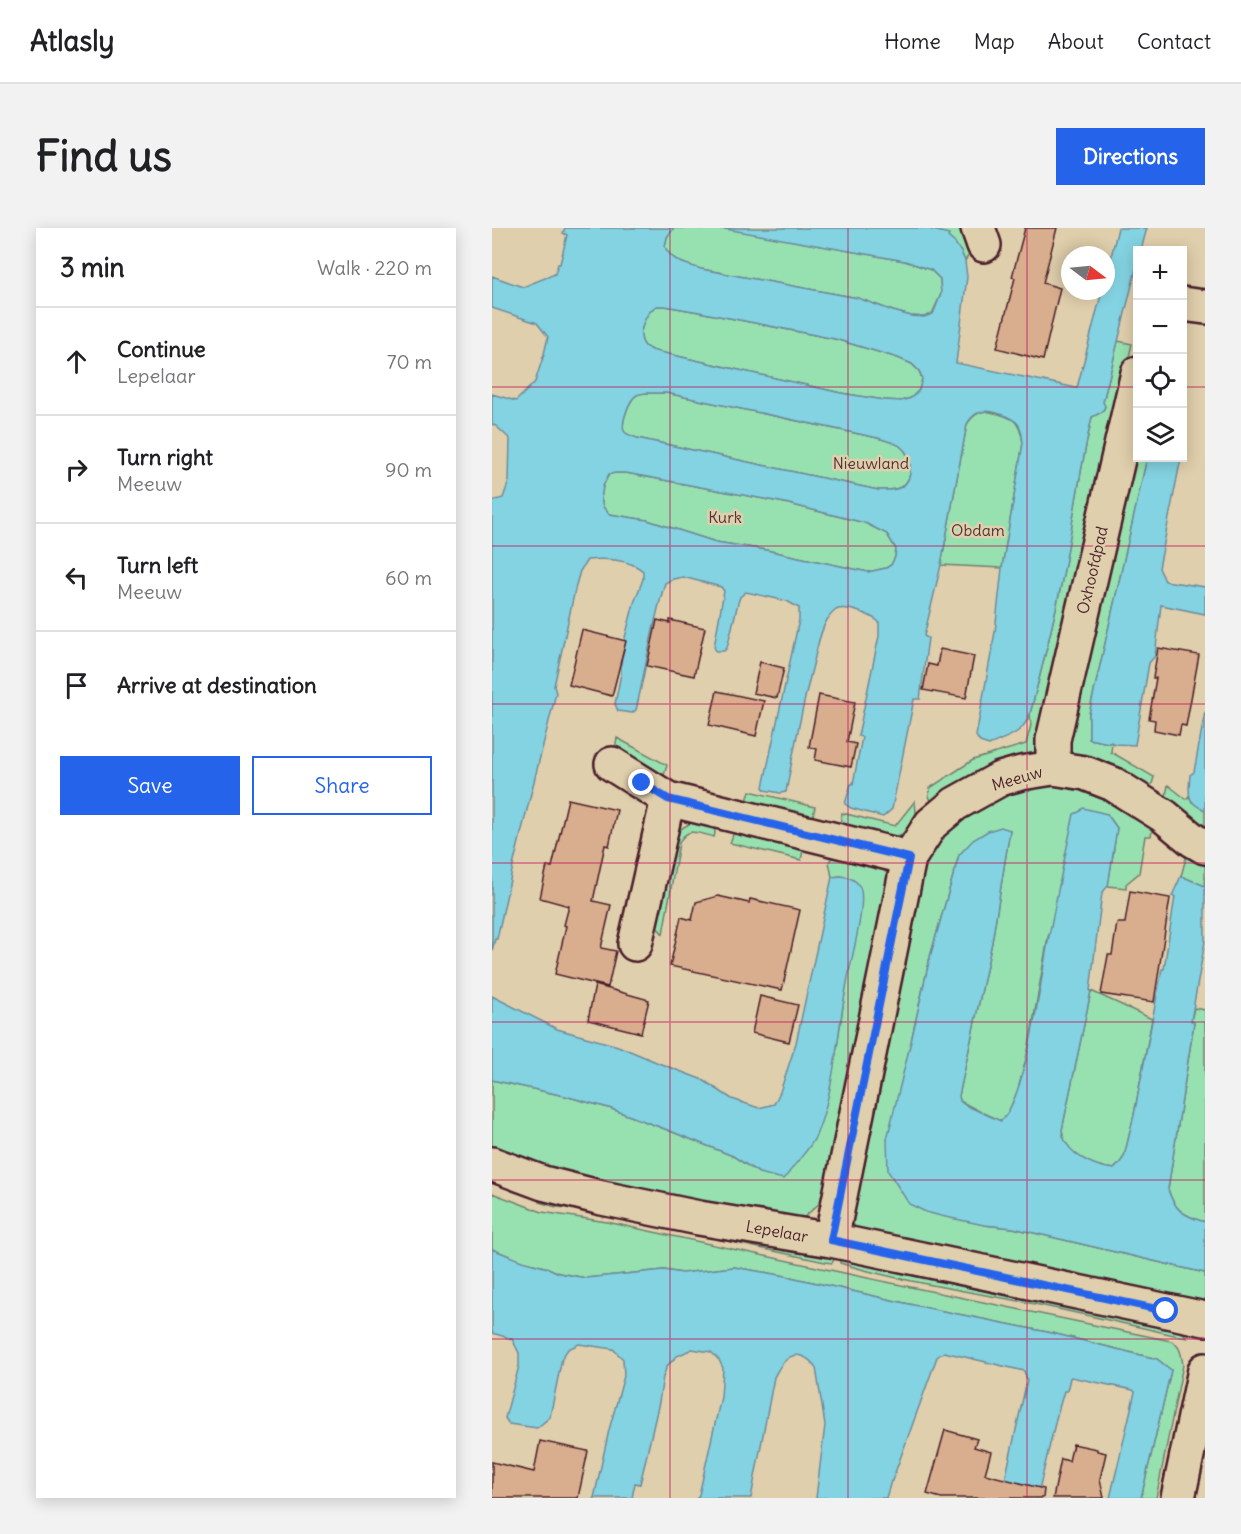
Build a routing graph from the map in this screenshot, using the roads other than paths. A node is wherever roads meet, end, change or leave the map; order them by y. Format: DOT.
graph roads {
  1 [pos="1187,303"];
  2 [pos="1205,308"];
  3 [pos="1133,390"];
  4 [pos="612,764"];
  5 [pos="1053,768"];
  6 [pos="668,799"];
  7 [pos="1205,847"];
  8 [pos="909,858"];
  9 [pos="635,944"];
  10 [pos="492,1164"];
  11 [pos="831,1240"];
  12 [pos="1205,1318"];
  13 [pos="1205,1370"];
  14 [pos="1178,1498"];
  1 -- 2 [label="street"];
  3 -- 5 [label="street, Oxhoofdpad"];
  4 -- 6 [label="street"];
  5 -- 7 [label="street, Meeuw"];
  5 -- 8 [label="street, Meeuw"];
  6 -- 8 [label="street"];
  6 -- 9 [label="street"];
  8 -- 11 [label="street, Meeuw"];
  10 -- 11 [label="street, Lepelaar"];
  11 -- 12 [label="street, Lepelaar"];
  13 -- 14 [label="street"];
}
